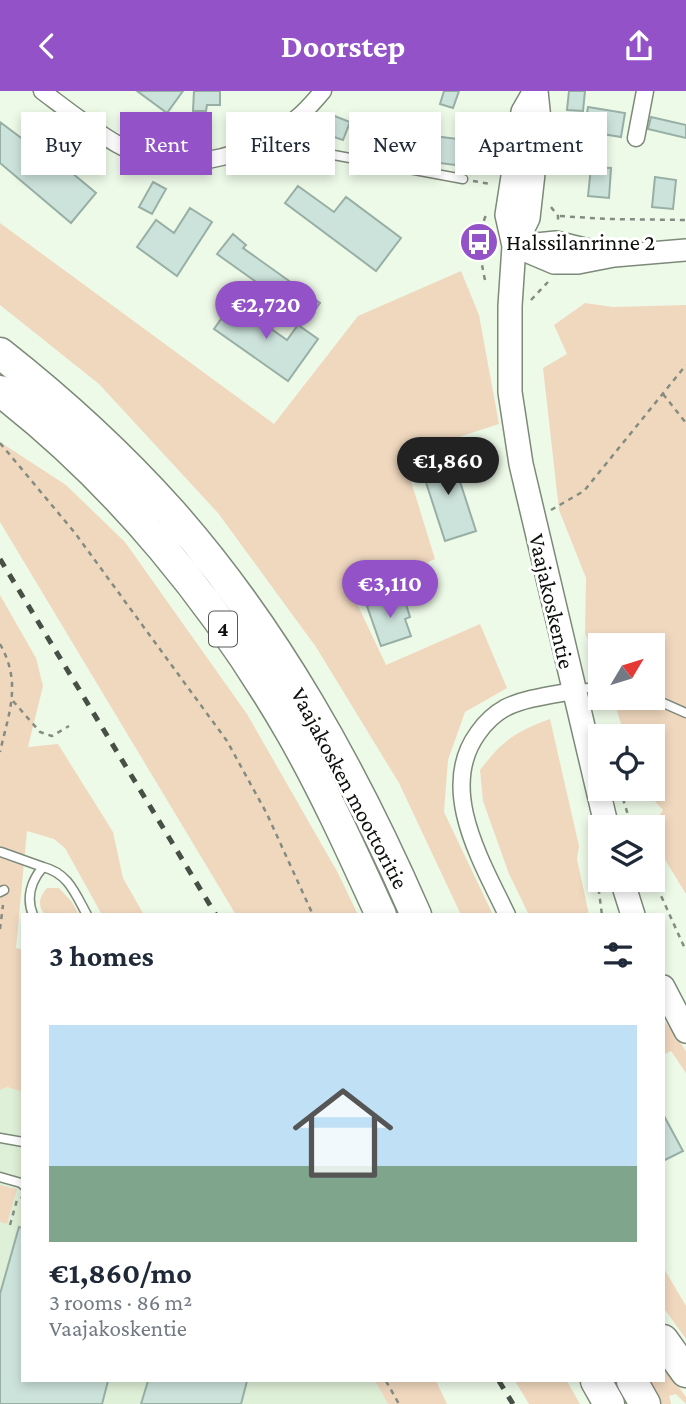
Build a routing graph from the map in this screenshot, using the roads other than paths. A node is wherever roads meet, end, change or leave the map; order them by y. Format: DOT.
graph roads {
  1 [pos="42,91"];
  2 [pos="323,91"];
  3 [pos="535,91"];
  4 [pos="645,91"];
  5 [pos="304,112"];
  6 [pos="636,138"];
  7 [pos="335,155"];
  8 [pos="226,157"];
  9 [pos="463,179"];
  10 [pos="514,246"];
  11 [pos="686,250"];
  12 [pos="614,256"];
  13 [pos="0,353"];
  14 [pos="0,391"];
  15 [pos="588,688"];
  16 [pos="573,691"];
  17 [pos="665,704"];
  18 [pos="686,713"];
  19 [pos="604,815"];
  20 [pos="1,852"];
  21 [pos="43,867"];
  22 [pos="626,892"];
  23 [pos="33,913"];
  24 [pos="86,913"];
  25 [pos="380,913"];
  26 [pos="415,913"];
  27 [pos="506,913"];
  28 [pos="632,913"];
  29 [pos="665,991"];
  30 [pos="686,1031"];
  31 [pos="3,1138"];
  32 [pos="21,1142"];
  33 [pos="0,1177"];
  34 [pos="21,1184"];
  35 [pos="665,1343"];
  36 [pos="686,1372"];
  37 [pos="597,1382"];
  38 [pos="633,1382"];
  39 [pos="609,1404"];
  40 [pos="645,1404"];
  1 -- 8 [label="street"];
  2 -- 5 [label="street"];
  3 -- 10 [label="main road, Vaajakoskentie"];
  3 -- 10 [label="main road, Vaajakoskentie"];
  4 -- 6 [label="street"];
  7 -- 9 [label="lane"];
  10 -- 12 [label="street"];
  10 -- 12 [label="street"];
  10 -- 16 [label="main road, Vaajakoskentie"];
  11 -- 12 [label="street"];
  13 -- 26 [label="highway, Vaajakosken moottoritie / 4"];
  14 -- 25 [label="highway, Vaajakosken moottoritie / 4"];
  15 -- 16 [label="lane"];
  16 -- 19 [label="main road, Vaajakoskentie"];
  16 -- 27 [label="street"];
  17 -- 18 [label="lane"];
  20 -- 21 [label="lane"];
  21 -- 23 [label="lane"];
  21 -- 24 [label="lane"];
  22 -- 28 [label="main road"];
  29 -- 30 [label="main road"];
  31 -- 32 [label="lane"];
  33 -- 34 [label="lane"];
  35 -- 36 [label="highway"];
  37 -- 39 [label="highway"];
  38 -- 40 [label="highway"];
}
